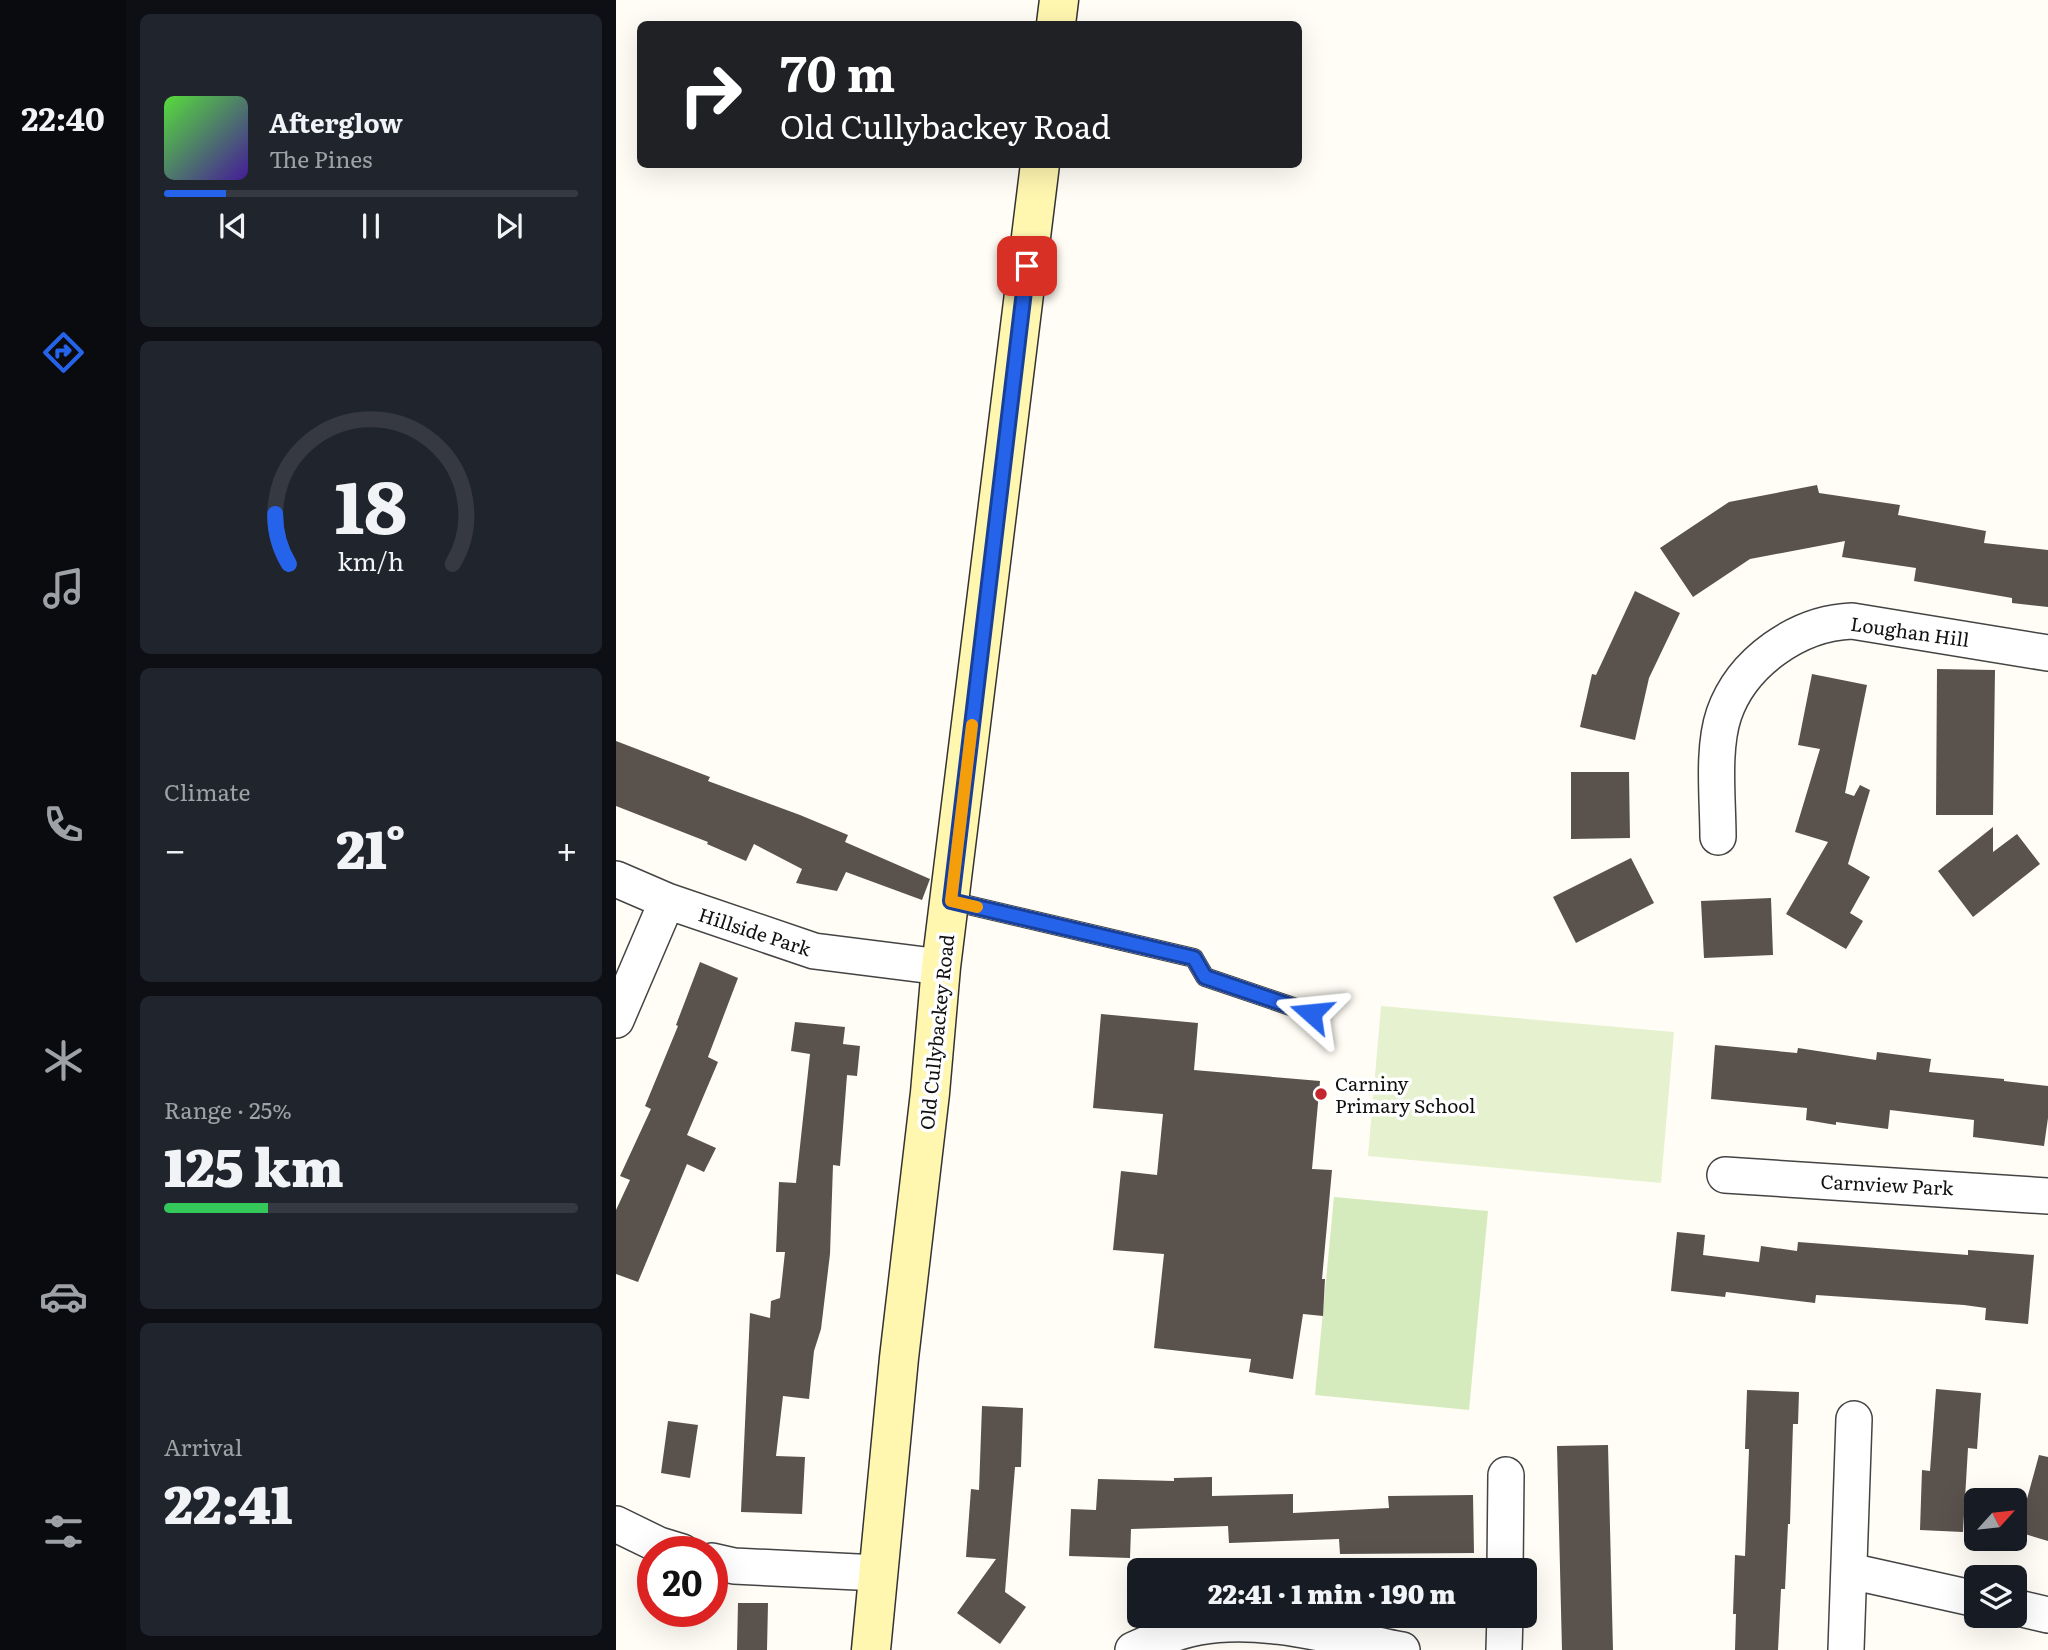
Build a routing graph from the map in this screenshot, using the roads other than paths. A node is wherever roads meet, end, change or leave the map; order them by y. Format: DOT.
graph roads {
  1 [pos="1059,0"];
  2 [pos="1056,21"];
  3 [pos="1040,168"];
  4 [pos="2048,653"];
  5 [pos="1718,837"];
  6 [pos="616,879"];
  7 [pos="667,901"];
  8 [pos="951,901"];
  9 [pos="941,967"];
  10 [pos="1311,1013"];
  11 [pos="616,1020"];
  12 [pos="1725,1175"];
  13 [pos="2048,1196"];
  14 [pos="1854,1419"];
  15 [pos="1506,1475"];
  16 [pos="616,1524"];
  17 [pos="641,1536"];
  18 [pos="1505,1558"];
  19 [pos="728,1565"];
  20 [pos="1850,1571"];
  21 [pos="878,1573"];
  22 [pos="1964,1596"];
  23 [pos="2027,1610"];
  24 [pos="2048,1615"];
  25 [pos="1505,1628"];
  26 [pos="871,1650"];
  27 [pos="1133,1650"];
  28 [pos="1402,1650"];
  29 [pos="1504,1650"];
  30 [pos="1846,1650"];
  1 -- 2 [label="street"];
  3 -- 8 [label="street, Old Cullybackey Road"];
  4 -- 5 [label="street, Loughan Hill"];
  6 -- 7 [label="street, Hillside Park"];
  7 -- 9 [label="street, Hillside Park"];
  7 -- 11 [label="street"];
  8 -- 9 [label="street, Old Cullybackey Road"];
  8 -- 10 [label="lane"];
  9 -- 21 [label="street, Old Cullybackey Road"];
  12 -- 13 [label="street, Carnview Park"];
  14 -- 20 [label="street"];
  15 -- 18 [label="street"];
  16 -- 17 [label="street"];
  19 -- 21 [label="street"];
  20 -- 22 [label="street"];
  20 -- 30 [label="street"];
  21 -- 26 [label="street, Old Cullybackey Road"];
  23 -- 24 [label="street"];
  25 -- 29 [label="street"];
  27 -- 28 [label="street"];
}
